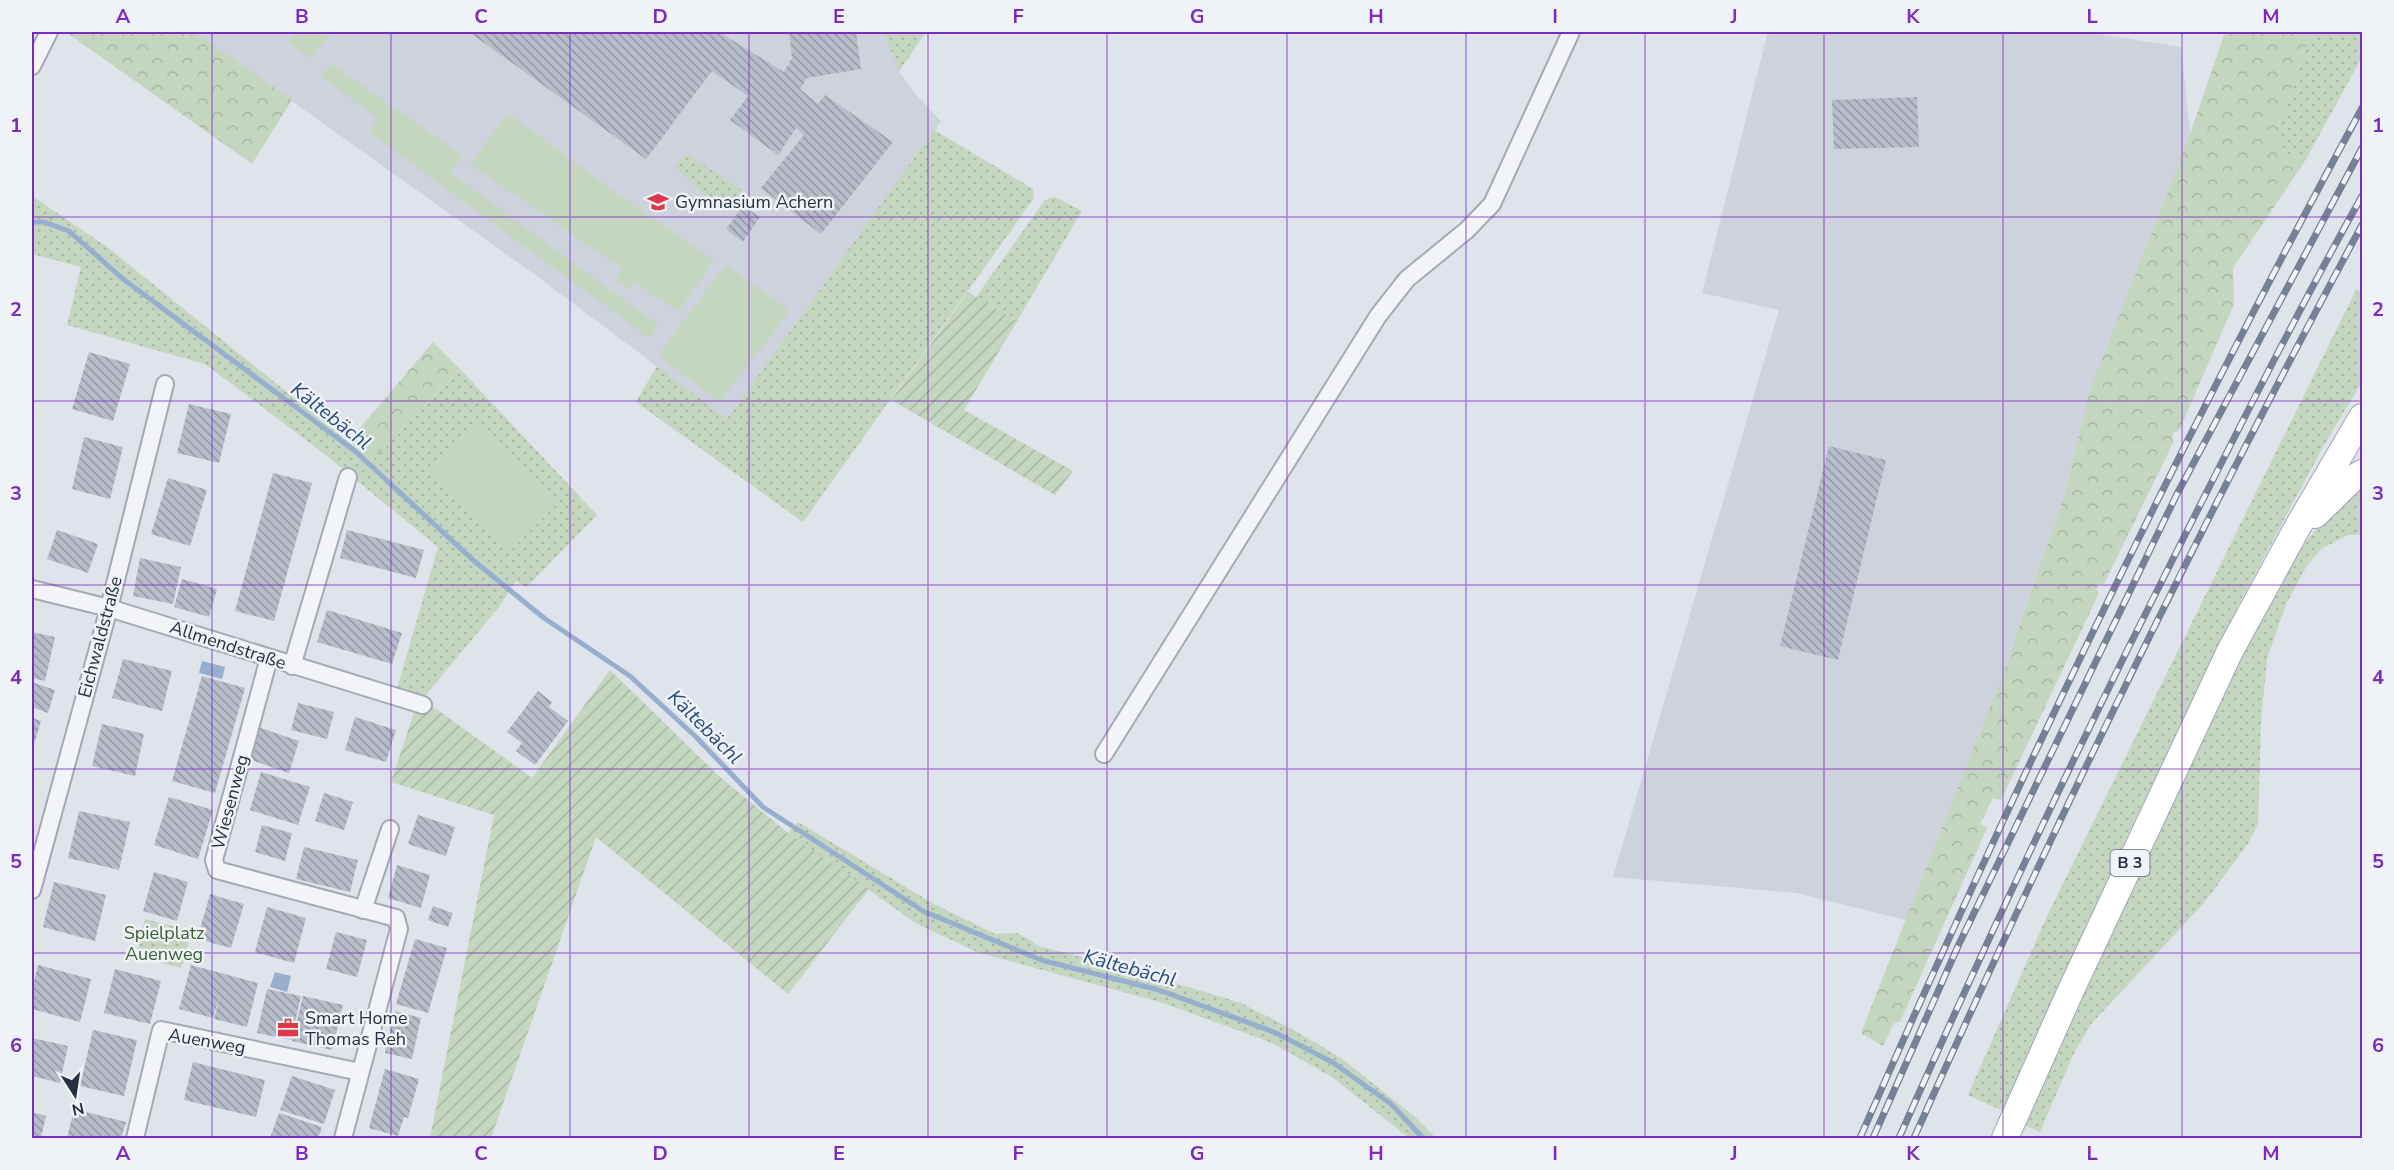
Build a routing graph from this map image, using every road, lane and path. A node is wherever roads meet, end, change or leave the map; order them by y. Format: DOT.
graph roads {
  1 [pos="49,32"];
  2 [pos="1570,32"];
  3 [pos="32,66"];
  4 [pos="165,384"];
  5 [pos="2361,422"];
  6 [pos="2362,472"];
  7 [pos="348,477"];
  8 [pos="2298,528"];
  9 [pos="32,589"];
  10 [pos="109,608"];
  11 [pos="269,658"];
  12 [pos="292,666"];
  13 [pos="423,705"];
  14 [pos="1104,754"];
  15 [pos="390,829"];
  16 [pos="32,890"];
  17 [pos="363,910"];
  18 [pos="360,1072"];
  19 [pos="135,1138"];
  20 [pos="343,1138"];
  21 [pos="2005,1138"];
  1 -- 3 [label="street"];
  2 -- 14 [label="street"];
  4 -- 10 [label="street, Eichwaldstraße"];
  5 -- 8 [label="main road, B 3"];
  6 -- 8 [label="main road"];
  7 -- 12 [label="street"];
  8 -- 21 [label="main road, B 3"];
  9 -- 10 [label="street, Allmendstraße"];
  10 -- 11 [label="street, Allmendstraße"];
  10 -- 16 [label="street, Eichwaldstraße"];
  11 -- 12 [label="street, Allmendstraße"];
  11 -- 17 [label="street, Wiesenweg"];
  12 -- 13 [label="street, Allmendstraße"];
  15 -- 17 [label="street"];
  17 -- 18 [label="street, Wiesenweg"];
  18 -- 19 [label="street, Auenweg"];
  18 -- 20 [label="street, Wiesenweg"];
}
